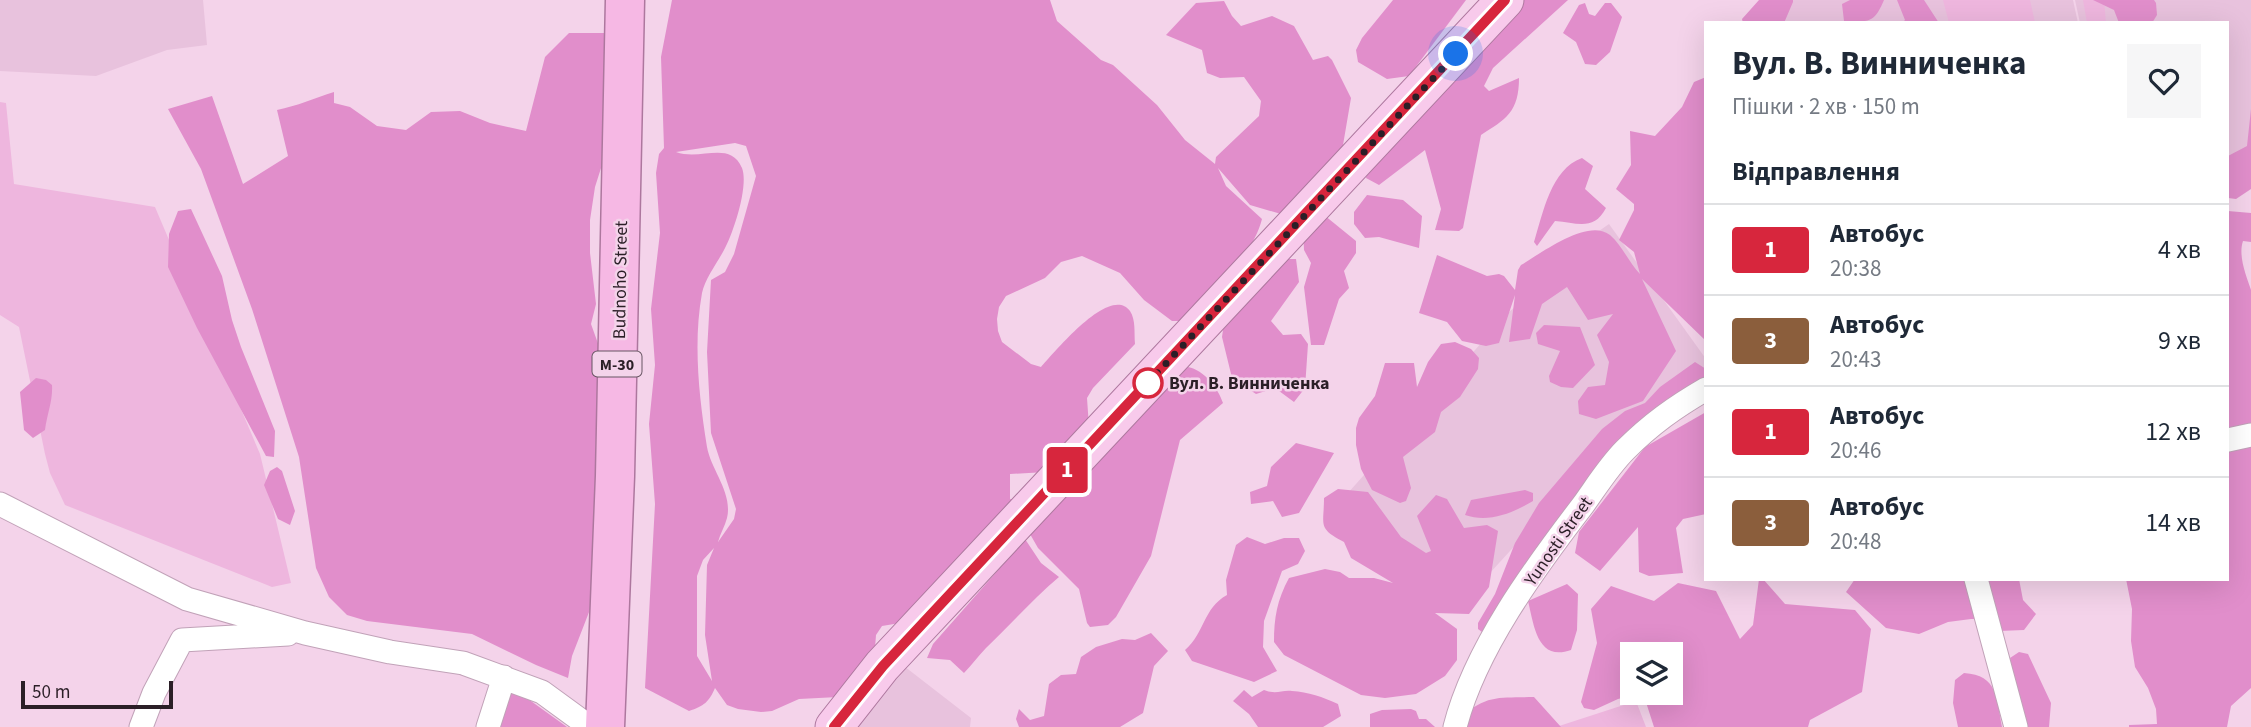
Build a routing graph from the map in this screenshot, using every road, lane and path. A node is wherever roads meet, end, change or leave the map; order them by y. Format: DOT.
graph roads {
  1 [pos="625,0"];
  2 [pos="1505,0"];
  3 [pos="1704,390"];
  4 [pos="2251,435"];
  5 [pos="2229,440"];
  6 [pos="0,504"];
  7 [pos="1977,581"];
  8 [pos="305,632"];
  9 [pos="504,677"];
  10 [pos="141,727"];
  11 [pos="488,727"];
  12 [pos="590,727"];
  13 [pos="605,727"];
  14 [pos="834,727"];
  15 [pos="1455,727"];
  16 [pos="2016,727"];
  1 -- 13 [label="highway, Budnoho Street / М-30"];
  2 -- 14 [label="main road"];
  3 -- 15 [label="street, Yunosti Street"];
  4 -- 5 [label="street"];
  6 -- 8 [label="street"];
  7 -- 16 [label="street"];
  8 -- 9 [label="street"];
  8 -- 10 [label="street"];
  9 -- 11 [label="street"];
  9 -- 12 [label="street"];
}
